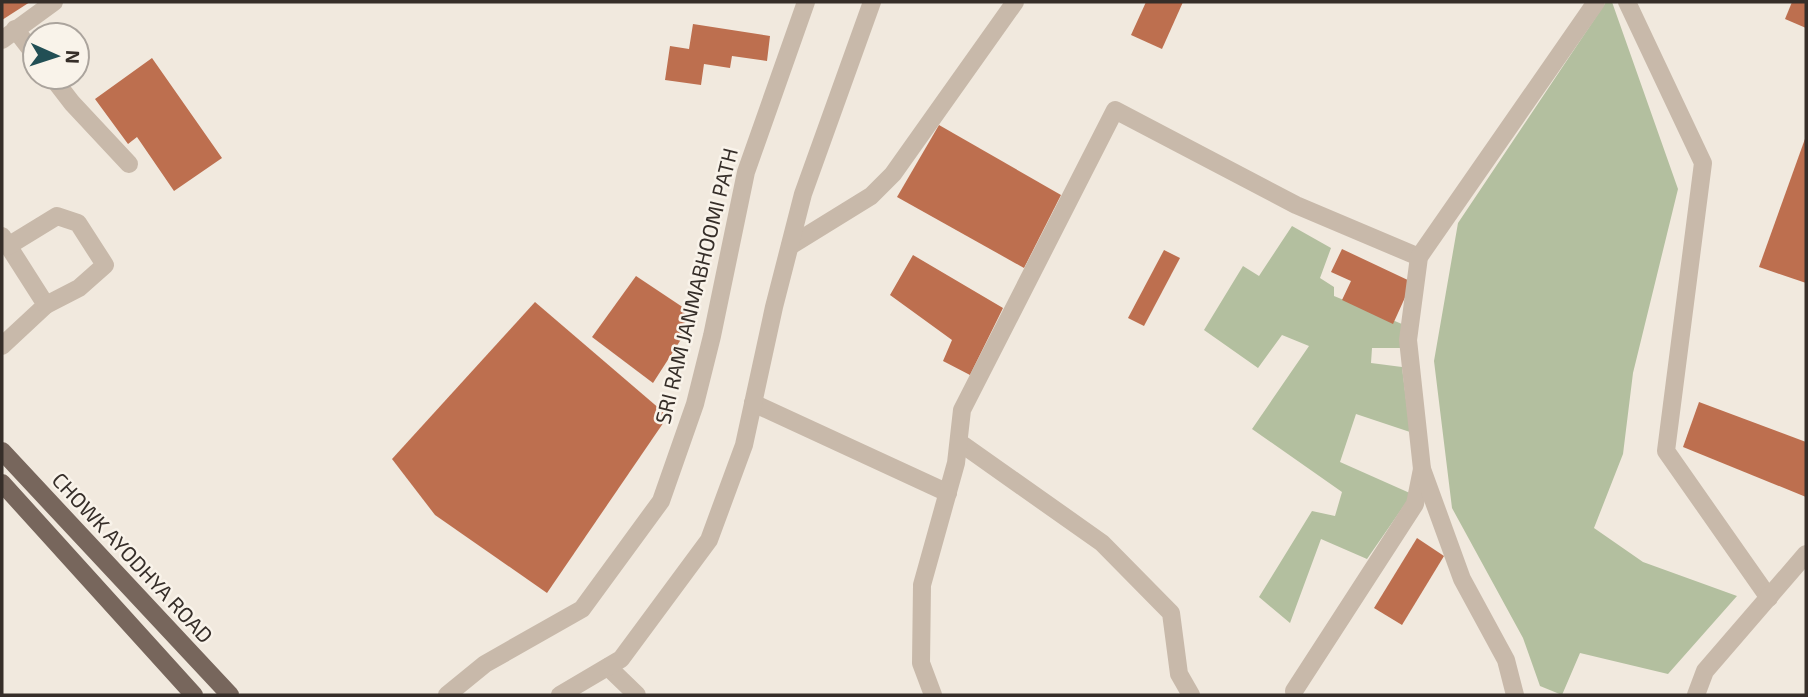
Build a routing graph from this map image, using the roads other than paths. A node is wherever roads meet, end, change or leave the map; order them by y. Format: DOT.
graph roads {
  1 [pos="54,2"];
  2 [pos="806,2"];
  3 [pos="872,2"];
  4 [pos="1015,2"];
  5 [pos="1596,2"];
  6 [pos="1627,2"];
  7 [pos="8,34"];
  8 [pos="63,91"];
  9 [pos="129,164"];
  10 [pos="5,241"];
  11 [pos="790,246"];
  12 [pos="1419,257"];
  13 [pos="47,305"];
  14 [pos="2,346"];
  15 [pos="754,403"];
  16 [pos="958,442"];
  17 [pos="2,451"];
  18 [pos="1422,469"];
  19 [pos="2,483"];
  20 [pos="948,493"];
  21 [pos="1806,554"];
  22 [pos="1769,598"];
  23 [pos="608,667"];
  24 [pos="1294,691"];
  25 [pos="194,695"];
  26 [pos="230,695"];
  27 [pos="447,695"];
  28 [pos="561,695"];
  29 [pos="637,695"];
  30 [pos="933,695"];
  31 [pos="1191,695"];
  32 [pos="1515,695"];
  33 [pos="1696,695"];
  1 -- 7 [label="street"];
  2 -- 27 [label="street, SRI RAM JANMABHOOMI PATH"];
  3 -- 11 [label="street"];
  4 -- 11 [label="street"];
  5 -- 12 [label="street"];
  6 -- 22 [label="street"];
  8 -- 9 [label="street"];
  10 -- 13 [label="street"];
  10 -- 13 [label="street"];
  11 -- 15 [label="street"];
  12 -- 16 [label="street"];
  12 -- 18 [label="street"];
  13 -- 14 [label="street"];
  15 -- 20 [label="street"];
  15 -- 23 [label="street"];
  16 -- 20 [label="street"];
  16 -- 31 [label="street"];
  17 -- 26 [label="main road, CHOWK AYODHYA ROAD"];
  18 -- 24 [label="street"];
  18 -- 32 [label="street"];
  19 -- 25 [label="main road"];
  20 -- 30 [label="street"];
  21 -- 22 [label="street"];
  22 -- 33 [label="street"];
  23 -- 28 [label="street"];
  23 -- 29 [label="street"];
}
